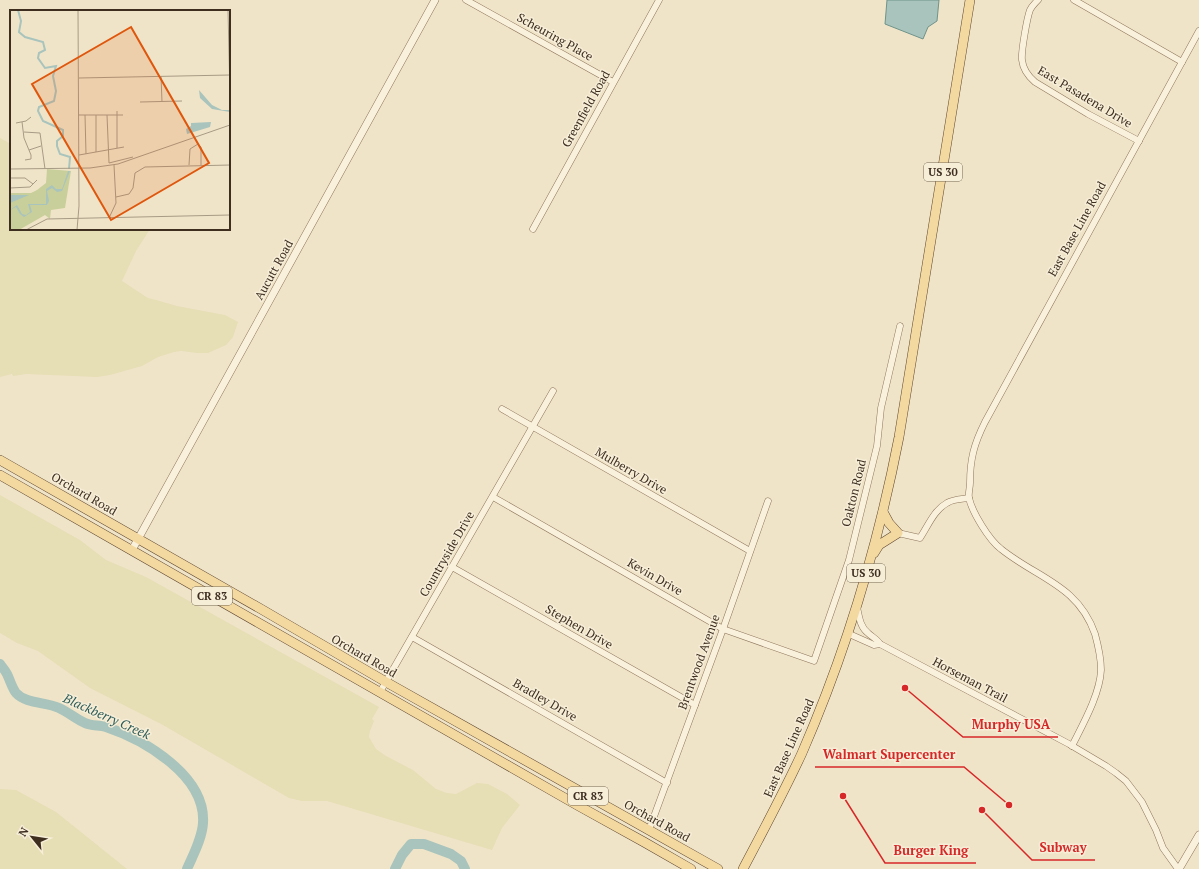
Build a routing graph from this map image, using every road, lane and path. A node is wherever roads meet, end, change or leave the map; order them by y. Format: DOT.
graph roads {
  1 [pos="435,0"];
  2 [pos="466,0"];
  3 [pos="659,0"];
  4 [pos="970,0"];
  5 [pos="1038,0"];
  6 [pos="1074,0"];
  7 [pos="1199,31"];
  8 [pos="1182,62"];
  9 [pos="613,82"];
  10 [pos="1139,141"];
  11 [pos="533,229"];
  12 [pos="900,326"];
  13 [pos="553,391"];
  14 [pos="502,409"];
  15 [pos="533,427"];
  16 [pos="0,460"];
  17 [pos="0,475"];
  18 [pos="493,497"];
  19 [pos="969,498"];
  20 [pos="768,501"];
  21 [pos="883,512"];
  22 [pos="898,533"];
  23 [pos="138,539"];
  24 [pos="132,550"];
  25 [pos="750,551"];
  26 [pos="871,558"];
  27 [pos="452,567"];
  28 [pos="857,606"];
  29 [pos="723,630"];
  30 [pos="847,633"];
  31 [pos="412,637"];
  32 [pos="880,644"];
  33 [pos="814,661"];
  34 [pos="386,682"];
  35 [pos="380,692"];
  36 [pos="694,705"];
  37 [pos="1072,746"];
  38 [pos="667,783"];
  39 [pos="649,830"];
  40 [pos="1199,835"];
  41 [pos="691,869"];
  42 [pos="718,869"];
  43 [pos="743,869"];
  44 [pos="1178,869"];
  1 -- 23 [label="street, Aucutt Road"];
  2 -- 9 [label="street, Scheuring Place"];
  3 -- 9 [label="street, Greenfield Road"];
  4 -- 21 [label="main road, US 30"];
  5 -- 10 [label="street, East Pasadena Drive"];
  6 -- 8 [label="street"];
  7 -- 8 [label="street, East Base Line Road"];
  8 -- 10 [label="street, East Base Line Road"];
  9 -- 11 [label="street, Greenfield Road"];
  10 -- 19 [label="street, East Base Line Road"];
  12 -- 33 [label="street, Oakton Road"];
  13 -- 15 [label="street, Countryside Drive"];
  14 -- 15 [label="street, Mulberry Drive"];
  15 -- 18 [label="street, Countryside Drive"];
  15 -- 25 [label="street, Mulberry Drive"];
  16 -- 23 [label="main road, Orchard Road / CR 83"];
  17 -- 24 [label="main road, Orchard Road / CR 83"];
  18 -- 27 [label="street, Countryside Drive"];
  18 -- 29 [label="street, Kevin Drive"];
  19 -- 22 [label="street"];
  19 -- 37 [label="street"];
  20 -- 25 [label="street, Brentwood Avenue"];
  21 -- 22 [label="main road"];
  21 -- 26 [label="main road, US 30"];
  22 -- 26 [label="main road"];
  23 -- 24 [label="street, Aucutt Road"];
  23 -- 34 [label="main road, Orchard Road / CR 83"];
  24 -- 35 [label="main road, Orchard Road / CR 83"];
  25 -- 29 [label="street, Brentwood Avenue"];
  26 -- 28 [label="main road, US 30"];
  27 -- 31 [label="street, Countryside Drive"];
  27 -- 36 [label="street, Stephen Drive"];
  28 -- 30 [label="main road, US 30"];
  28 -- 32 [label="street, Horseman Trail"];
  29 -- 33 [label="street, Kevin Drive"];
  29 -- 36 [label="street, Brentwood Avenue"];
  30 -- 32 [label="street, Horseman Trail"];
  30 -- 43 [label="main road, East Base Line Road / US 30"];
  31 -- 34 [label="street, Countryside Drive"];
  31 -- 38 [label="street, Bradley Drive"];
  32 -- 37 [label="street, Horseman Trail"];
  34 -- 35 [label="street, Countryside Drive"];
  34 -- 39 [label="main road, Orchard Road / CR 83"];
  35 -- 41 [label="main road, Orchard Road / CR 83"];
  36 -- 38 [label="street, Brentwood Avenue"];
  37 -- 44 [label="street, Horseman Trail"];
  38 -- 39 [label="street, Brentwood Avenue"];
  39 -- 42 [label="main road, Orchard Road / CR 83"];
  40 -- 44 [label="street"];
}
